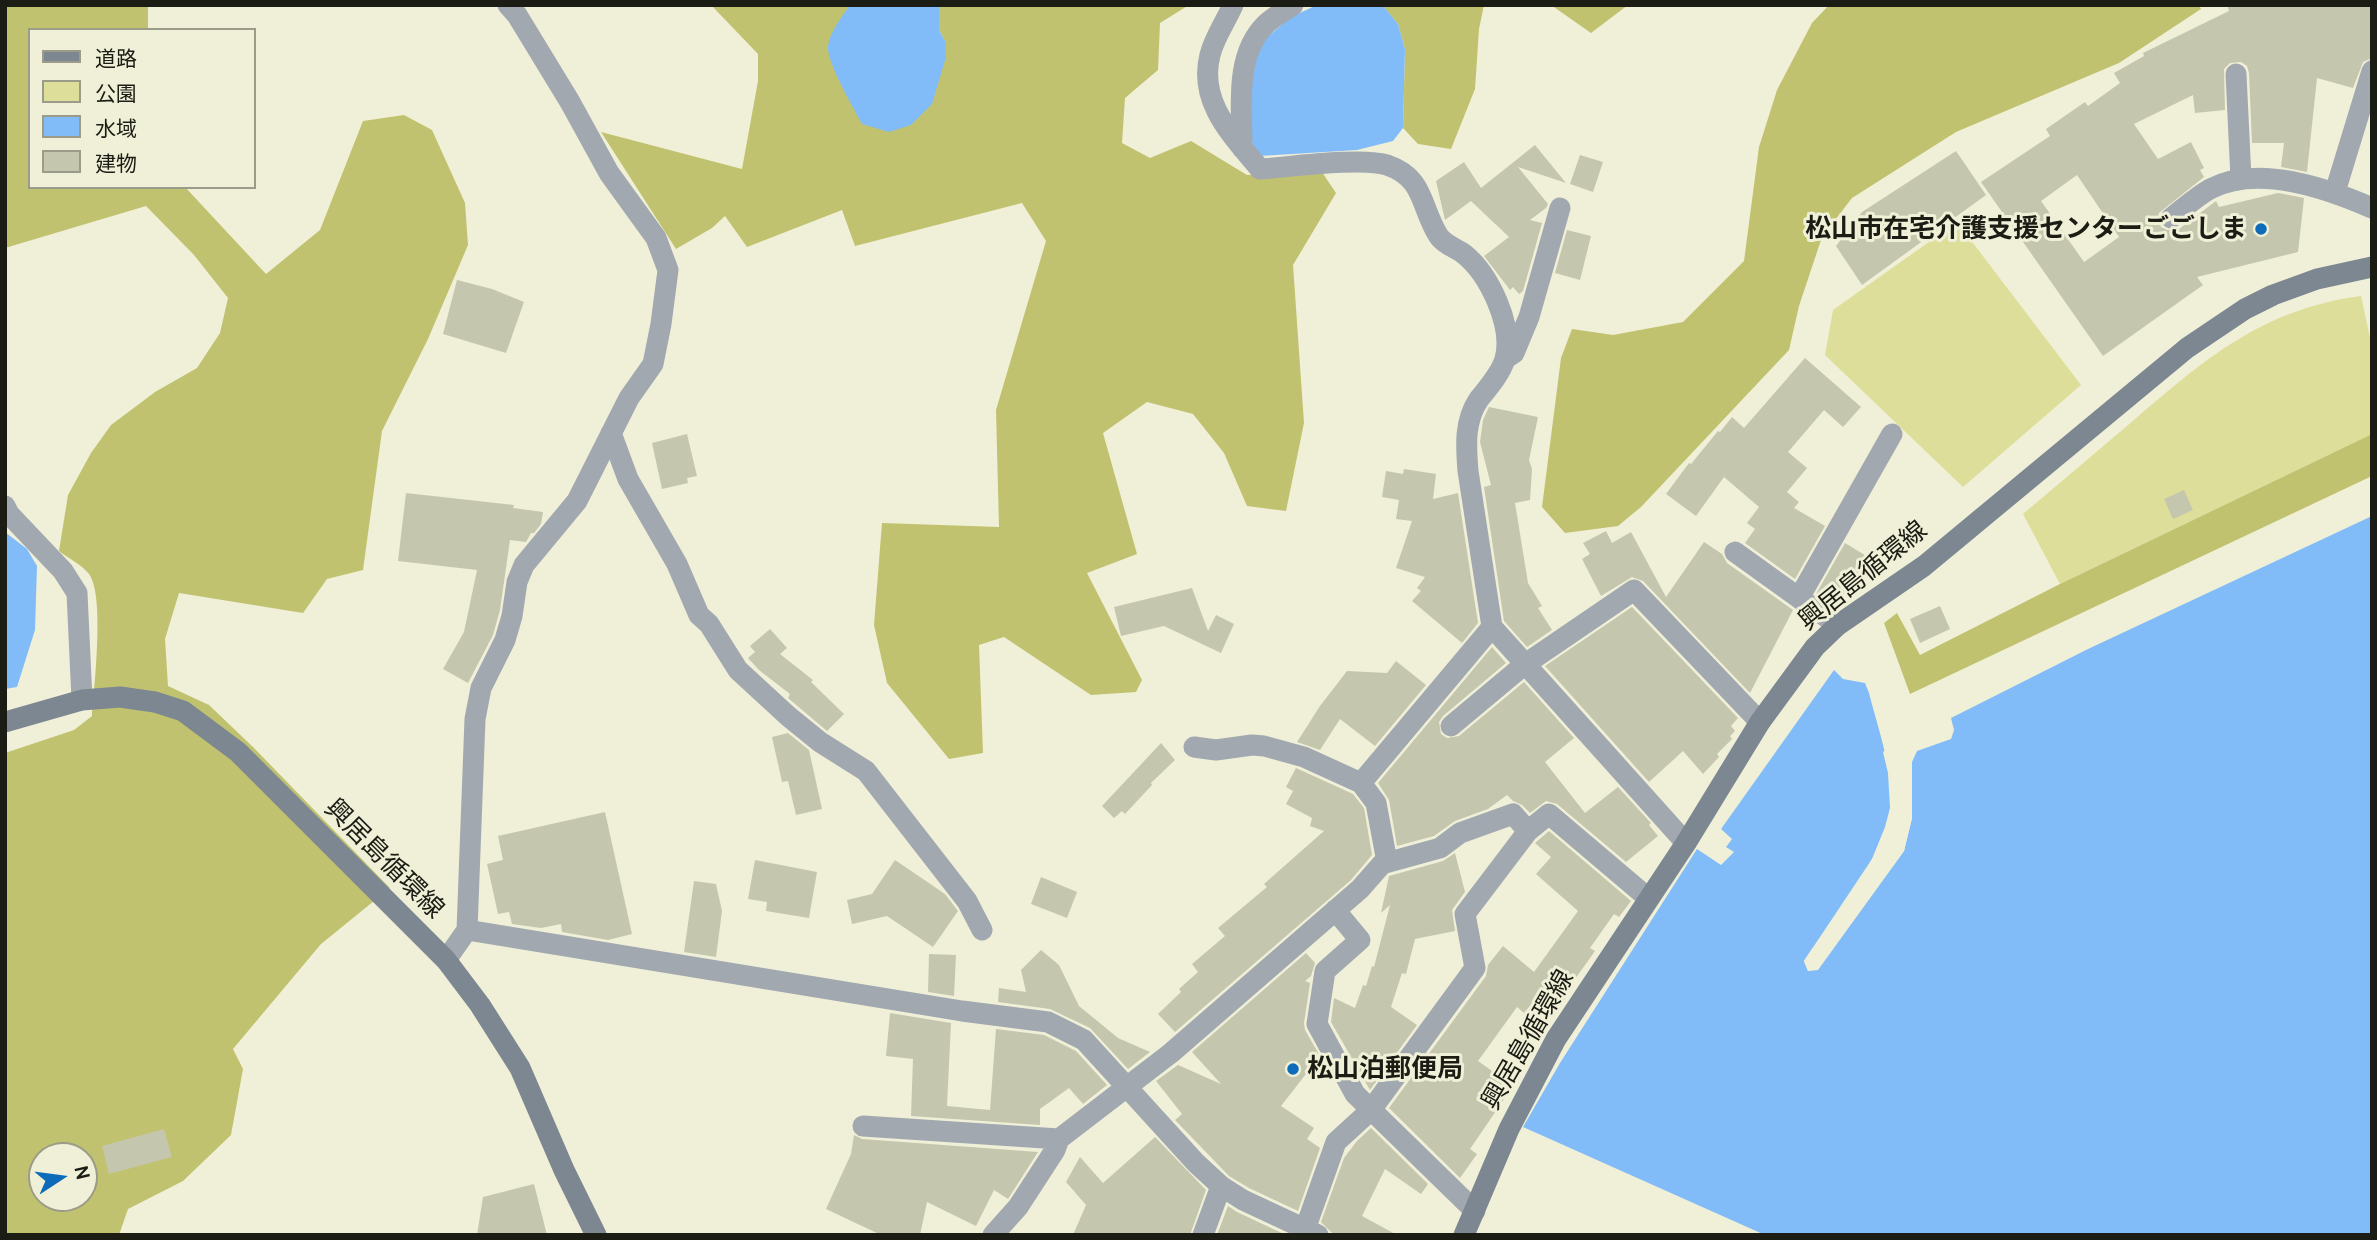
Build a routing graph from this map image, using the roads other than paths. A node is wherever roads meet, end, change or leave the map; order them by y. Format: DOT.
graph roads {
  1 [pos="508,5"];
  2 [pos="1233,5"];
  3 [pos="1293,5"];
  4 [pos="2372,71"];
  5 [pos="2236,74"];
  6 [pos="1242,148"];
  7 [pos="2241,179"];
  8 [pos="2335,192"];
  9 [pos="1560,208"];
  10 [pos="2372,208"];
  11 [pos="2171,218"];
  12 [pos="2372,267"];
  13 [pos="1505,359"];
  14 [pos="611,433"];
  15 [pos="1892,434"];
  16 [pos="5,506"];
  17 [pos="1735,552"];
  18 [pos="1799,598"];
  19 [pos="1838,625"];
  20 [pos="1492,627"];
  21 [pos="1524,665"];
  22 [pos="82,700"];
  23 [pos="5,722"];
  24 [pos="1760,722"];
  25 [pos="1451,726"];
  26 [pos="1194,747"];
  27 [pos="1361,783"];
  28 [pos="1528,831"];
  29 [pos="1686,843"];
  30 [pos="1387,862"];
  31 [pos="1648,898"];
  32 [pos="1335,910"];
  33 [pos="467,930"];
  34 [pos="982,930"];
  35 [pos="446,960"];
  36 [pos="1129,1087"];
  37 [pos="1371,1110"];
  38 [pos="863,1126"];
  39 [pos="1059,1139"];
  40 [pos="1221,1185"];
  41 [pos="1475,1210"];
  42 [pos="1309,1233"];
  43 [pos="596,1235"];
  44 [pos="993,1235"];
  45 [pos="1203,1235"];
  46 [pos="1465,1235"];
  1 -- 14 [label="street"];
  2 -- 6 [label="street"];
  3 -- 6 [label="street"];
  4 -- 8 [label="street"];
  5 -- 7 [label="street"];
  6 -- 13 [label="street"];
  7 -- 8 [label="street"];
  7 -- 11 [label="street"];
  8 -- 10 [label="street"];
  9 -- 13 [label="street"];
  12 -- 19 [label="main road, 興居島循環線"];
  13 -- 20 [label="street"];
  14 -- 33 [label="street"];
  14 -- 34 [label="street"];
  15 -- 18 [label="street"];
  16 -- 22 [label="street"];
  17 -- 18 [label="street"];
  18 -- 19 [label="street"];
  19 -- 24 [label="main road, 興居島循環線"];
  20 -- 21 [label="street"];
  20 -- 27 [label="street"];
  21 -- 24 [label="street"];
  21 -- 25 [label="street"];
  21 -- 29 [label="street"];
  22 -- 23 [label="main road, 興居島循環線"];
  22 -- 35 [label="main road, 興居島循環線"];
  24 -- 29 [label="main road, 興居島循環線"];
  26 -- 27 [label="street"];
  27 -- 30 [label="street"];
  28 -- 30 [label="street"];
  28 -- 31 [label="street"];
  28 -- 37 [label="street"];
  29 -- 31 [label="main road, 興居島循環線"];
  30 -- 32 [label="street"];
  31 -- 41 [label="main road, 興居島循環線"];
  32 -- 36 [label="street"];
  32 -- 37 [label="street"];
  33 -- 35 [label="street"];
  33 -- 36 [label="street"];
  35 -- 43 [label="main road, 興居島循環線"];
  36 -- 39 [label="street"];
  36 -- 40 [label="street"];
  37 -- 41 [label="street"];
  37 -- 42 [label="street"];
  38 -- 39 [label="street"];
  39 -- 44 [label="street"];
  40 -- 42 [label="street"];
  40 -- 45 [label="street"];
  41 -- 46 [label="main road, 興居島循環線"];
}
